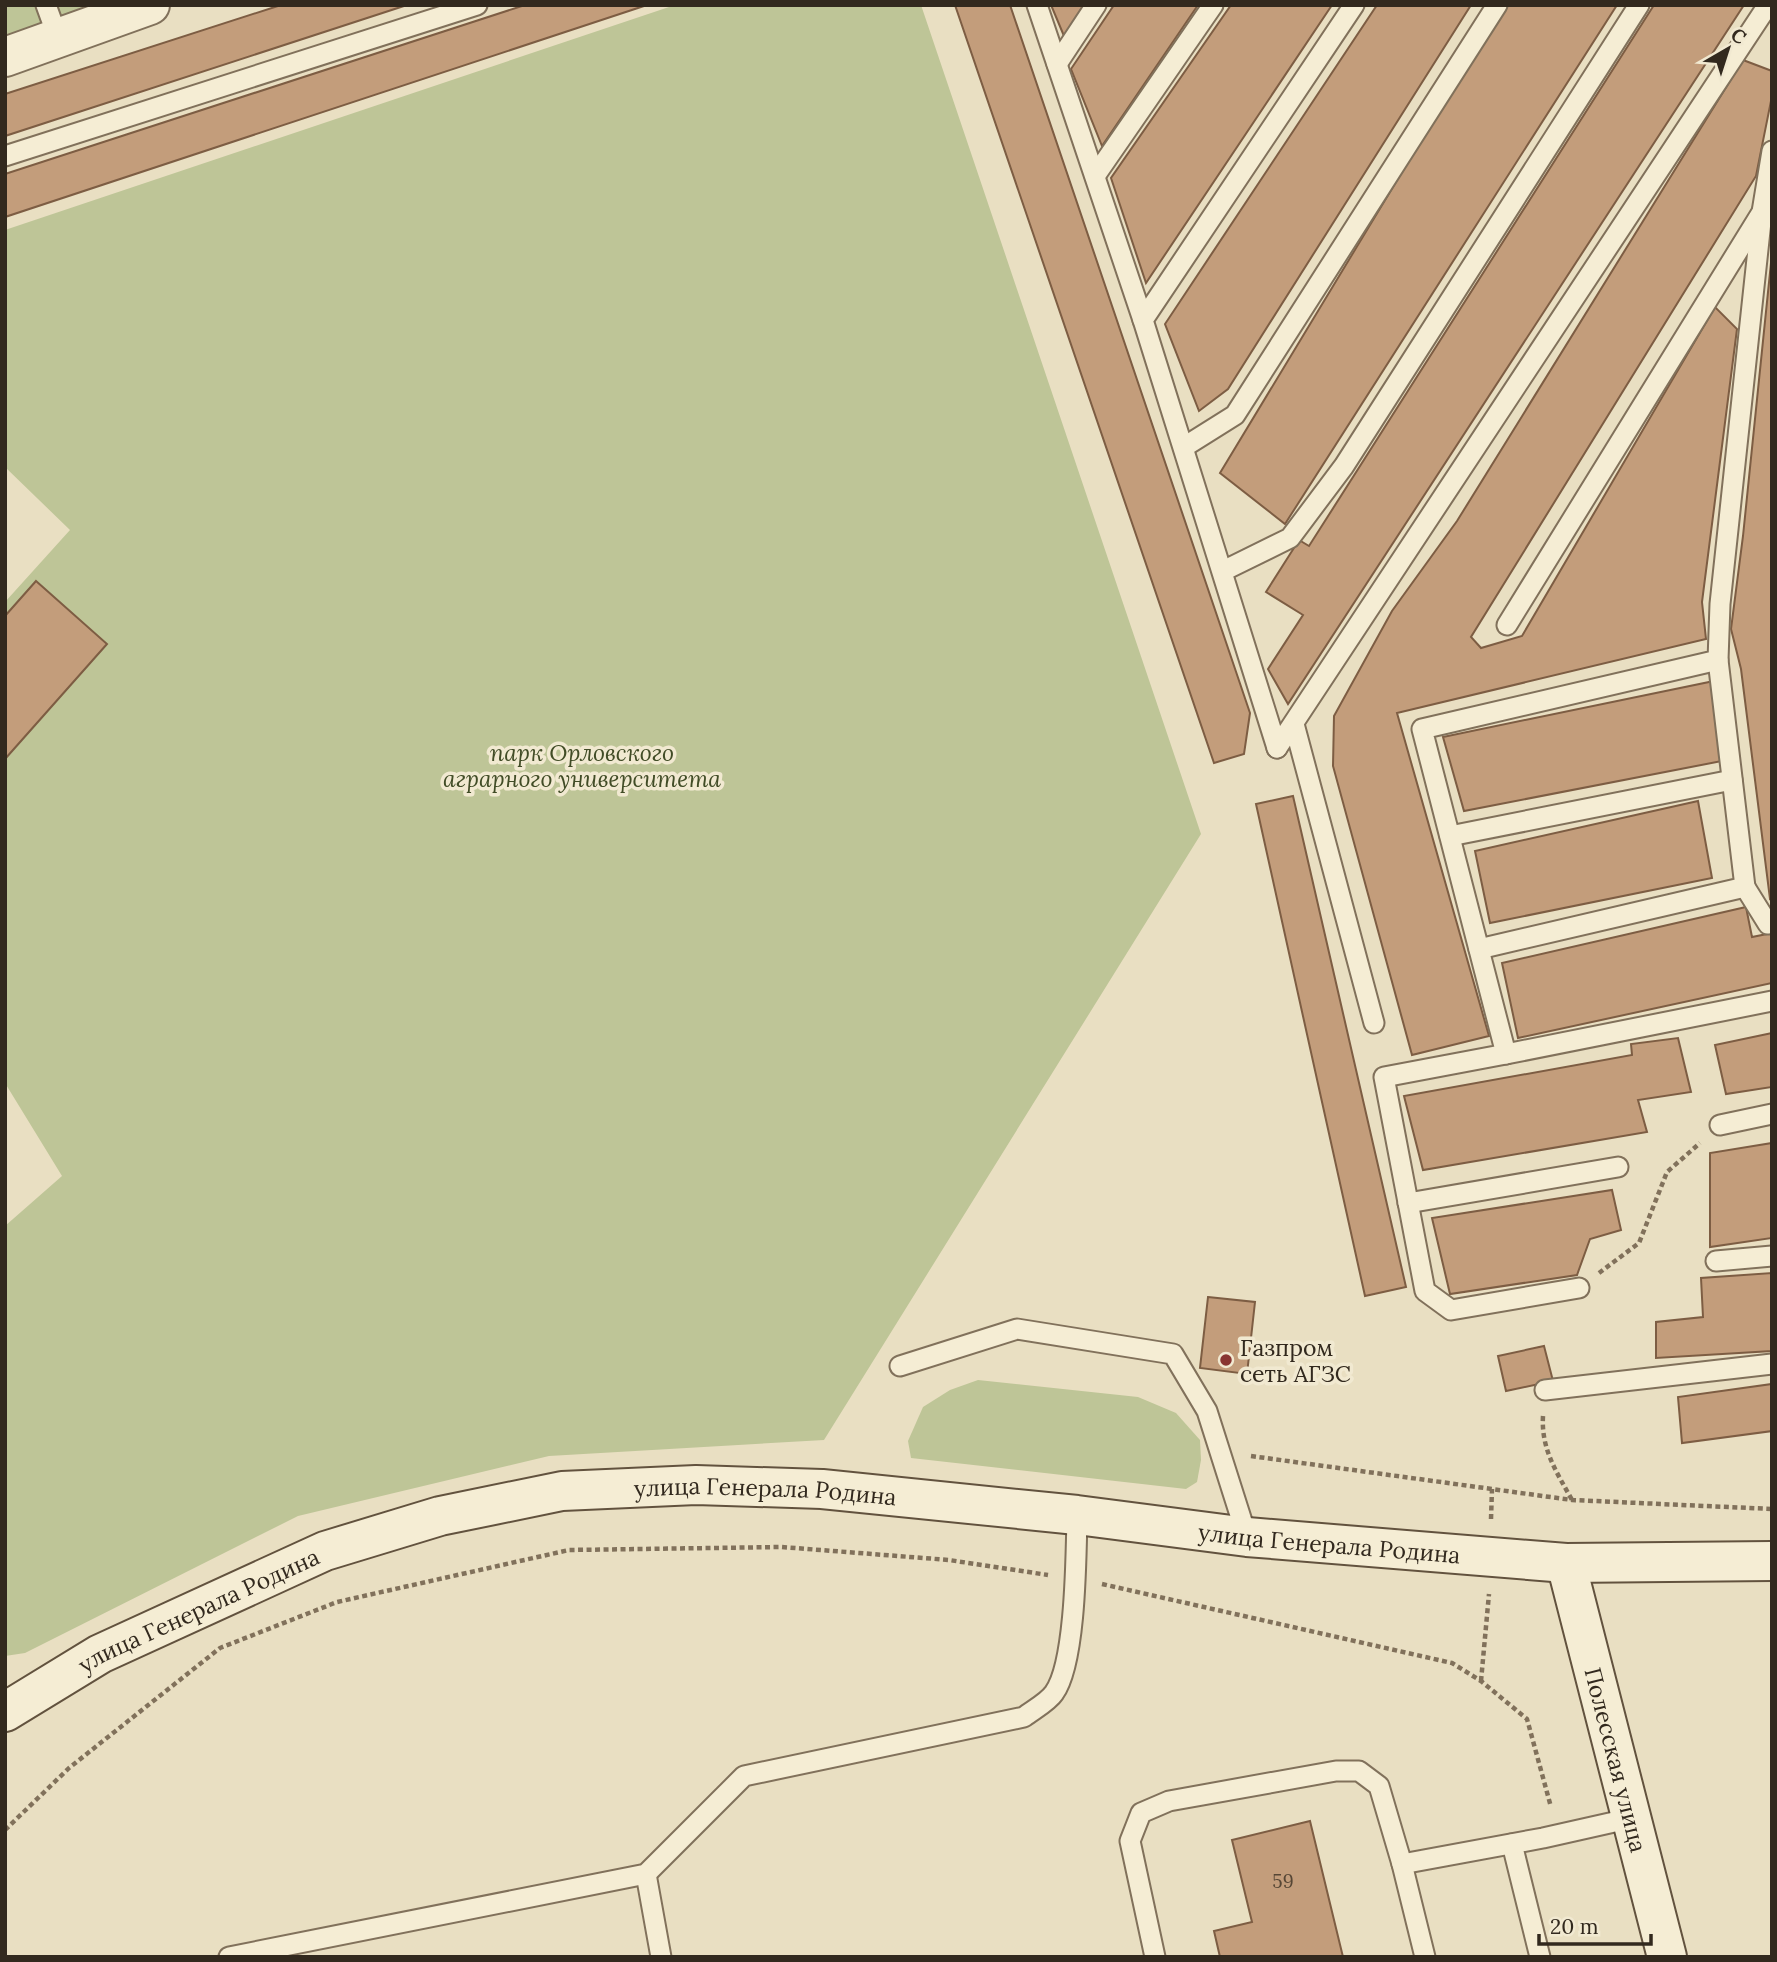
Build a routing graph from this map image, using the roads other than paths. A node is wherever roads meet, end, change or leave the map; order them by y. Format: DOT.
graph roads {
  1 [pos="150,5"];
  2 [pos="477,5"];
  3 [pos="1037,5"];
  4 [pos="1096,5"];
  5 [pos="1213,5"];
  6 [pos="1354,5"];
  7 [pos="1497,5"];
  8 [pos="1639,5"];
  9 [pos="1769,5"];
  10 [pos="52,22"];
  11 [pos="5,57"];
  12 [pos="1057,64"];
  13 [pos="1772,151"];
  14 [pos="5,156"];
  15 [pos="1095,176"];
  16 [pos="1762,212"];
  17 [pos="1143,320"];
  18 [pos="1184,447"];
  19 [pos="1223,571"];
  20 [pos="1507,625"];
  21 [pos="1718,660"];
  22 [pos="1294,724"];
  23 [pos="1732,780"];
  24 [pos="1450,836"];
  25 [pos="1745,887"];
  26 [pos="1772,923"];
  27 [pos="1479,949"];
  28 [pos="1772,1001"];
  29 [pos="1374,1024"];
  30 [pos="1506,1054"];
  31 [pos="1772,1114"];
  32 [pos="1720,1125"];
  33 [pos="1618,1167"];
  34 [pos="1408,1203"];
  35 [pos="1772,1256"];
  36 [pos="1716,1261"];
  37 [pos="1579,1288"];
  38 [pos="1772,1364"];
  39 [pos="901,1366"];
  40 [pos="1545,1390"];
  41 [pos="1077,1515"];
  42 [pos="1247,1537"];
  43 [pos="1772,1562"];
  44 [pos="1566,1563"];
  45 [pos="5,1712"];
  46 [pos="1632,1818"];
  47 [pos="1512,1844"];
  48 [pos="1402,1864"];
  49 [pos="646,1874"];
  50 [pos="229,1957"];
  51 [pos="661,1957"];
  52 [pos="1155,1957"];
  53 [pos="1424,1957"];
  54 [pos="1541,1957"];
  55 [pos="1667,1957"];
  1 -- 10 [label="main road"];
  2 -- 14 [label="lane"];
  3 -- 12 [label="lane"];
  4 -- 12 [label="lane"];
  5 -- 15 [label="lane"];
  6 -- 17 [label="lane"];
  7 -- 18 [label="lane"];
  8 -- 19 [label="lane"];
  9 -- 22 [label="lane"];
  10 -- 11 [label="main road"];
  12 -- 15 [label="lane"];
  13 -- 16 [label="lane"];
  15 -- 17 [label="lane"];
  16 -- 20 [label="lane"];
  16 -- 21 [label="lane"];
  17 -- 18 [label="lane"];
  18 -- 19 [label="lane"];
  19 -- 22 [label="lane"];
  21 -- 23 [label="lane"];
  21 -- 24 [label="lane"];
  22 -- 29 [label="lane"];
  23 -- 24 [label="lane"];
  23 -- 25 [label="lane"];
  24 -- 27 [label="lane"];
  25 -- 26 [label="lane"];
  25 -- 27 [label="lane"];
  27 -- 30 [label="lane"];
  28 -- 30 [label="lane"];
  30 -- 34 [label="lane"];
  31 -- 32 [label="lane"];
  33 -- 34 [label="lane"];
  34 -- 37 [label="lane"];
  35 -- 36 [label="lane"];
  38 -- 40 [label="lane"];
  39 -- 42 [label="lane"];
  41 -- 42 [label="main road, улица Генерала Родина"];
  41 -- 45 [label="main road, улица Генерала Родина"];
  41 -- 49 [label="lane"];
  42 -- 44 [label="main road, улица Генерала Родина"];
  43 -- 44 [label="main road, улица Генерала Родина"];
  44 -- 46 [label="main road, Полесская улица"];
  46 -- 47 [label="lane"];
  46 -- 55 [label="main road, Полесская улица"];
  47 -- 48 [label="lane"];
  47 -- 54 [label="lane"];
  48 -- 52 [label="lane"];
  48 -- 53 [label="lane"];
  49 -- 50 [label="lane"];
  49 -- 51 [label="lane"];
}
